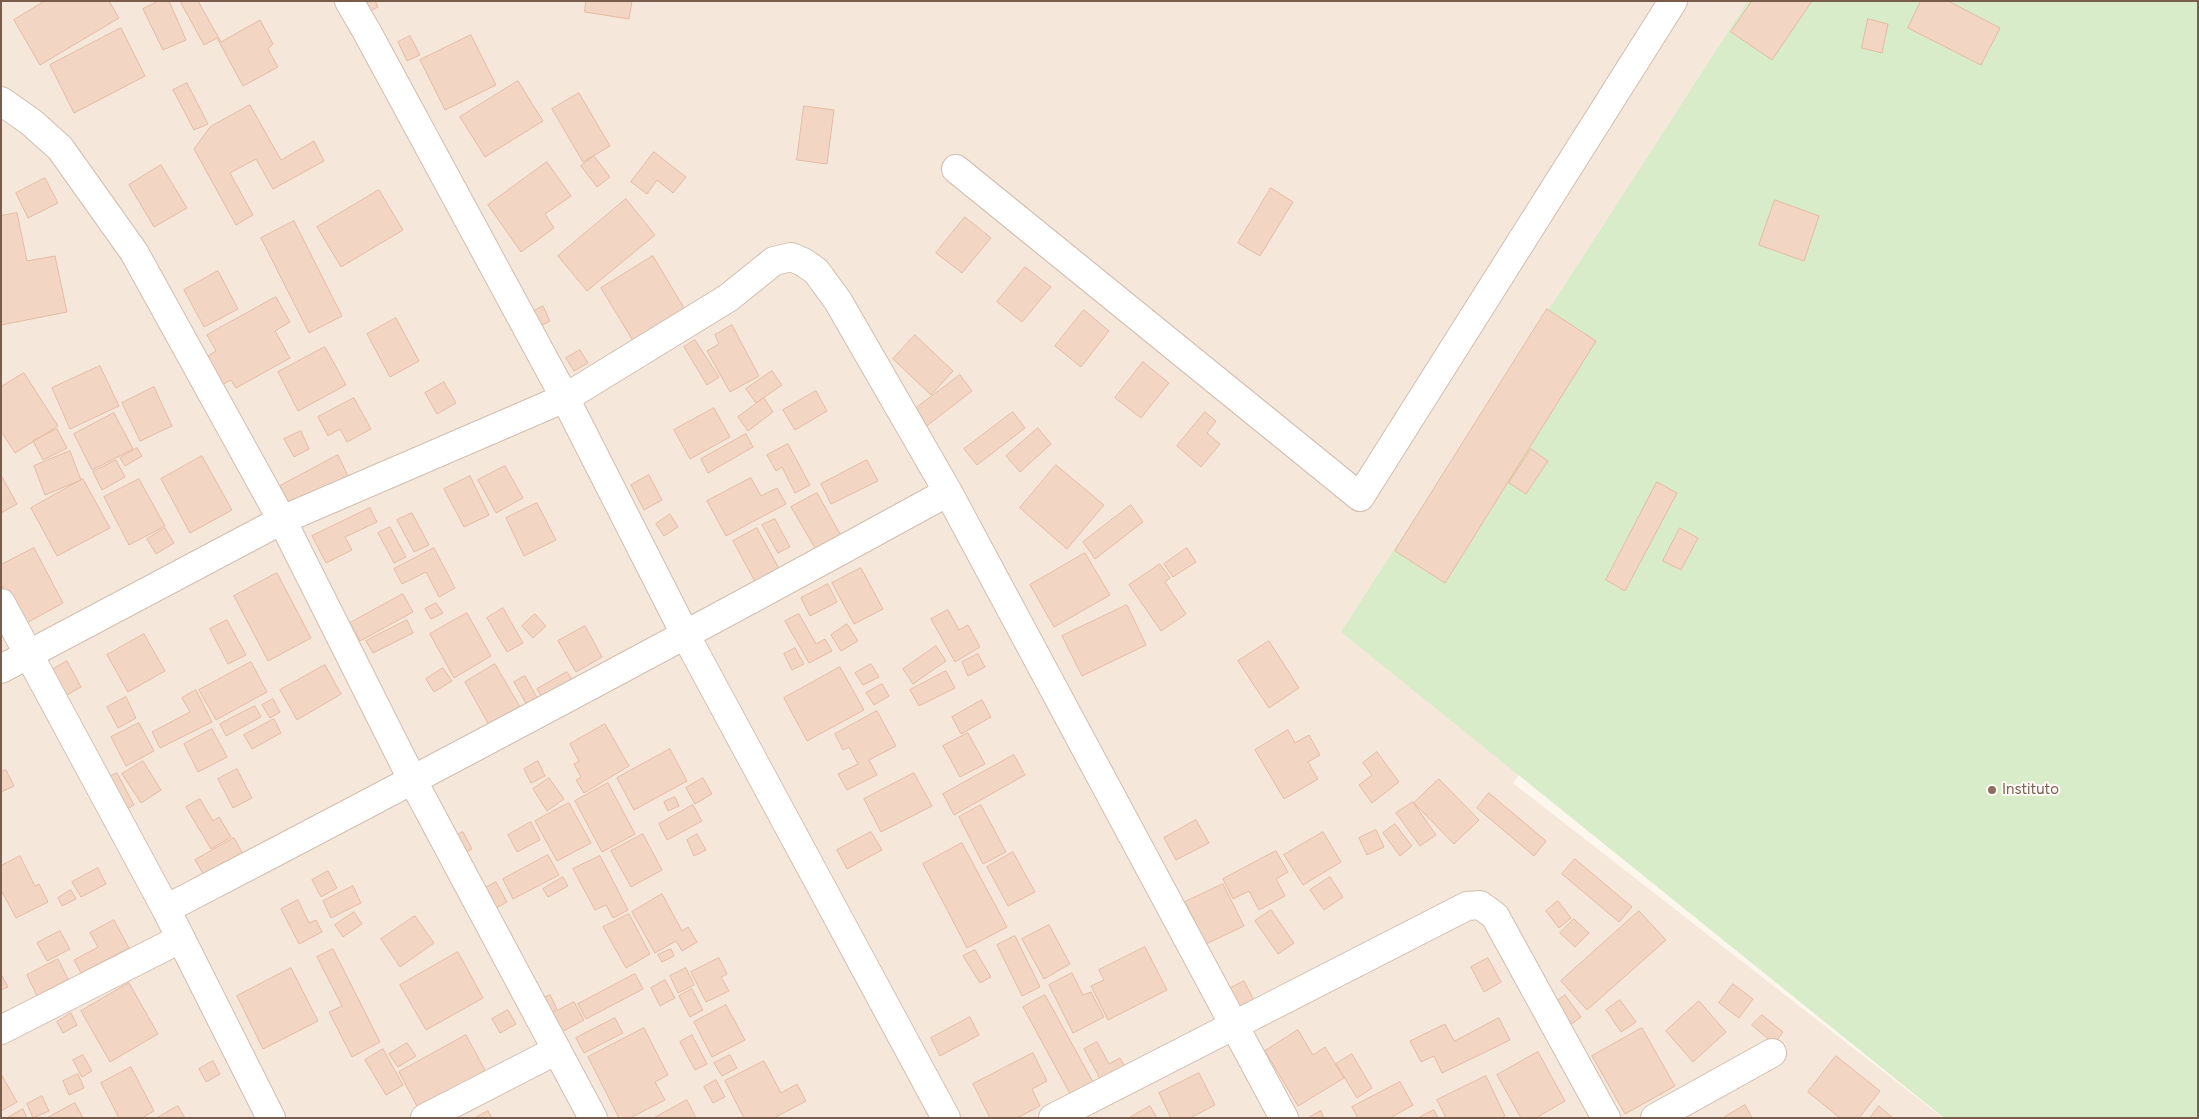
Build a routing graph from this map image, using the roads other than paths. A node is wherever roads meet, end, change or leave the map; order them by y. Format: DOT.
graph roads {
  1 [pos="349,1"];
  2 [pos="1673,1"];
  3 [pos="1,101"];
  4 [pos="956,169"];
  5 [pos="565,398"];
  6 [pos="948,492"];
  7 [pos="282,520"];
  8 [pos="1,603"];
  9 [pos="686,636"];
  10 [pos="28,654"];
  11 [pos="1,669"];
  12 [pos="413,781"];
  13 [pos="166,909"];
  14 [pos="180,939"];
  15 [pos="1234,1027"];
  16 [pos="1,1030"];
  17 [pos="557,1050"];
  18 [pos="1772,1053"];
  19 [pos="271,1118"];
  20 [pos="425,1118"];
  21 [pos="593,1118"];
  22 [pos="946,1118"];
  23 [pos="1053,1118"];
  24 [pos="1284,1118"];
  25 [pos="1606,1118"];
  26 [pos="1655,1118"];
  1 -- 5 [label="street"];
  2 -- 4 [label="street"];
  3 -- 7 [label="street"];
  5 -- 6 [label="street"];
  5 -- 7 [label="street"];
  5 -- 9 [label="street"];
  6 -- 9 [label="street"];
  6 -- 15 [label="street"];
  7 -- 10 [label="street"];
  7 -- 12 [label="street"];
  8 -- 10 [label="street"];
  9 -- 12 [label="street"];
  9 -- 22 [label="street"];
  10 -- 11 [label="street"];
  10 -- 13 [label="street"];
  12 -- 13 [label="street"];
  12 -- 17 [label="street"];
  13 -- 14 [label="street"];
  14 -- 16 [label="street"];
  14 -- 19 [label="street"];
  15 -- 23 [label="street"];
  15 -- 24 [label="street"];
  15 -- 25 [label="street"];
  17 -- 20 [label="street"];
  17 -- 21 [label="street"];
  18 -- 26 [label="street"];
}
